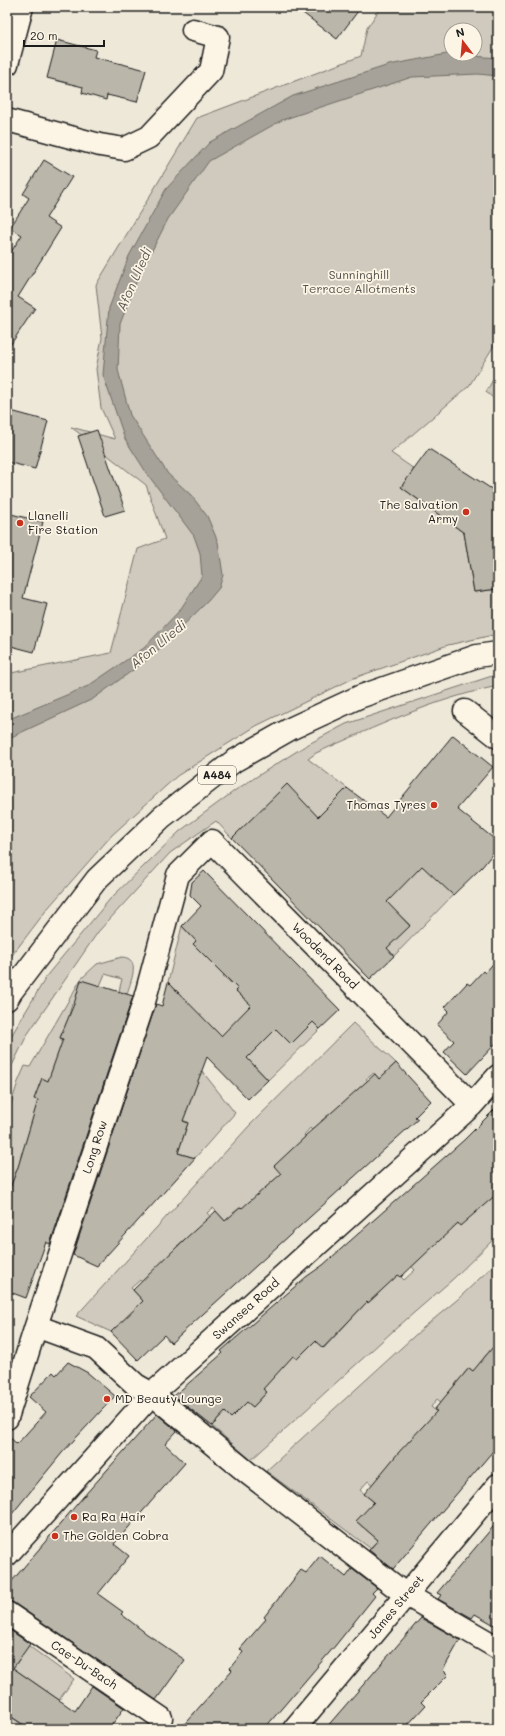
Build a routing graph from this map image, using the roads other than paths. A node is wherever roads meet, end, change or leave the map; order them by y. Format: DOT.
graph roads {
  1 [pos="22,7"];
  2 [pos="193,30"];
  3 [pos="7,64"];
  4 [pos="7,120"];
  5 [pos="498,653"];
  6 [pos="465,711"];
  7 [pos="498,737"];
  8 [pos="178,875"];
  9 [pos="7,999"];
  10 [pos="498,1076"];
  11 [pos="472,1105"];
  12 [pos="36,1326"];
  13 [pos="152,1394"];
  14 [pos="7,1418"];
  15 [pos="498,1485"];
  16 [pos="7,1555"];
  17 [pos="405,1594"];
  18 [pos="7,1613"];
  19 [pos="498,1648"];
  20 [pos="161,1718"];
  21 [pos="294,1729"];
  1 -- 3 [label="street"];
  2 -- 4 [label="street"];
  5 -- 9 [label="street, A484"];
  6 -- 7 [label="street"];
  8 -- 11 [label="street, Woodend Road"];
  8 -- 12 [label="street, Long Row"];
  10 -- 11 [label="street, Swansea Road"];
  11 -- 13 [label="street, Swansea Road"];
  12 -- 13 [label="street"];
  12 -- 14 [label="street, Long Row"];
  13 -- 16 [label="street, Swansea Road"];
  13 -- 17 [label="street"];
  15 -- 17 [label="street, James Street"];
  17 -- 19 [label="street"];
  17 -- 21 [label="street, James Street"];
  18 -- 20 [label="street, Cae-Du-Bach"];
}
